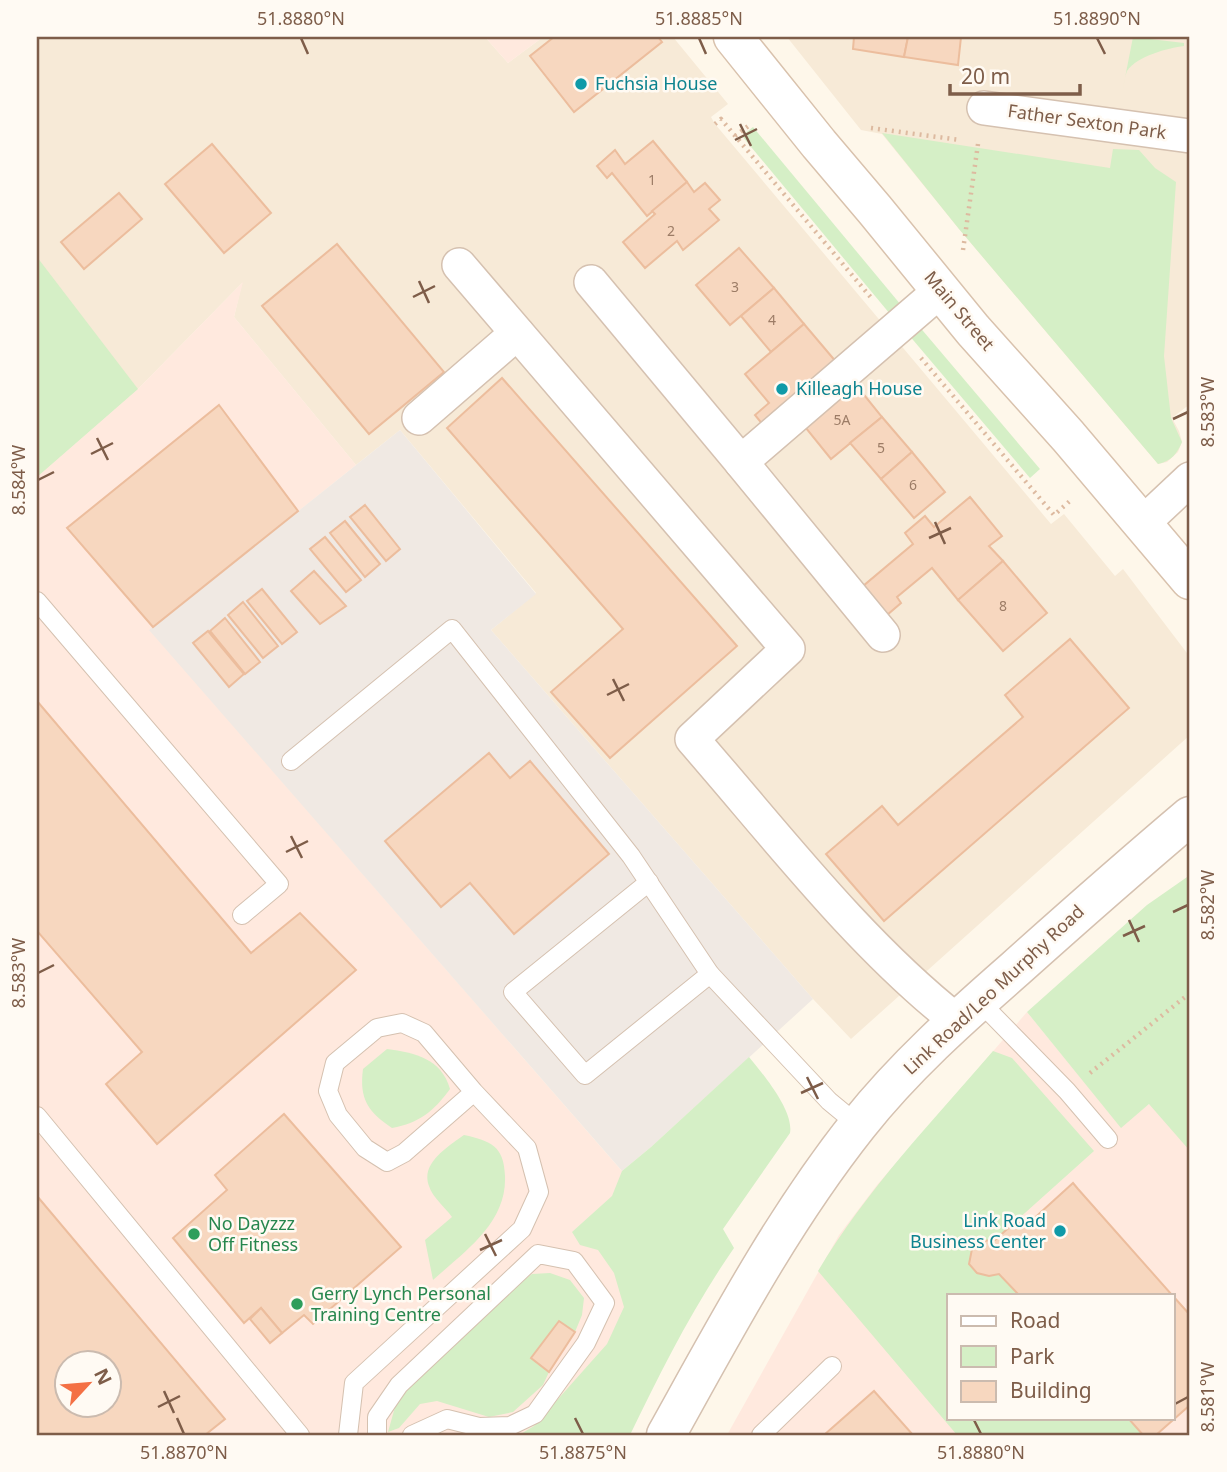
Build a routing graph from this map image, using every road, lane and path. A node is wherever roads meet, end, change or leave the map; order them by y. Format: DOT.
graph roads {
  1 [pos="733,37"];
  2 [pos="982,120"];
  3 [pos="755,121"];
  4 [pos="871,128"];
  5 [pos="735,136"];
  6 [pos="1190,136"];
  7 [pos="965,141"];
  8 [pos="963,250"];
  9 [pos="459,265"];
  10 [pos="591,282"];
  11 [pos="941,290"];
  12 [pos="517,333"];
  13 [pos="419,418"];
  14 [pos="741,462"];
  15 [pos="1190,479"];
  16 [pos="1142,524"];
  17 [pos="1190,580"];
  18 [pos="37,601"];
  19 [pos="883,635"];
  20 [pos="291,761"];
  21 [pos="1190,816"];
  22 [pos="649,882"];
  23 [pos="242,915"];
  24 [pos="710,974"];
  25 [pos="1190,993"];
  26 [pos="968,1011"];
  27 [pos="1067,1091"];
  28 [pos="474,1093"];
  29 [pos="37,1116"];
  30 [pos="858,1125"];
  31 [pos="1108,1139"];
  32 [pos="832,1366"];
  33 [pos="300,1435"];
  34 [pos="348,1435"];
  35 [pos="377,1435"];
  36 [pos="412,1435"];
  37 [pos="666,1435"];
  38 [pos="761,1435"];
  1 -- 11 [label="street, Main Street"];
  2 -- 6 [label="street, Father Sexton Park"];
  2 -- 8 [label="path"];
  3 -- 5 [label="path"];
  4 -- 7 [label="path"];
  9 -- 12 [label="street"];
  10 -- 14 [label="street"];
  11 -- 14 [label="street"];
  11 -- 16 [label="street, Main Street"];
  12 -- 13 [label="street"];
  12 -- 26 [label="street"];
  14 -- 19 [label="street"];
  15 -- 16 [label="street"];
  16 -- 17 [label="street, Main Street"];
  18 -- 23 [label="lane"];
  20 -- 22 [label="lane"];
  21 -- 26 [label="street, Link Road/Leo Murphy Road"];
  22 -- 24 [label="lane"];
  22 -- 24 [label="lane"];
  24 -- 30 [label="lane"];
  25 -- 27 [label="path"];
  26 -- 27 [label="lane"];
  26 -- 30 [label="street, Link Road/Leo Murphy Road"];
  27 -- 31 [label="lane"];
  28 -- 28 [label="lane"];
  28 -- 34 [label="lane"];
  29 -- 33 [label="lane"];
  30 -- 37 [label="street, Link Road/Leo Murphy Road"];
  32 -- 38 [label="lane"];
  35 -- 36 [label="lane"];
}
